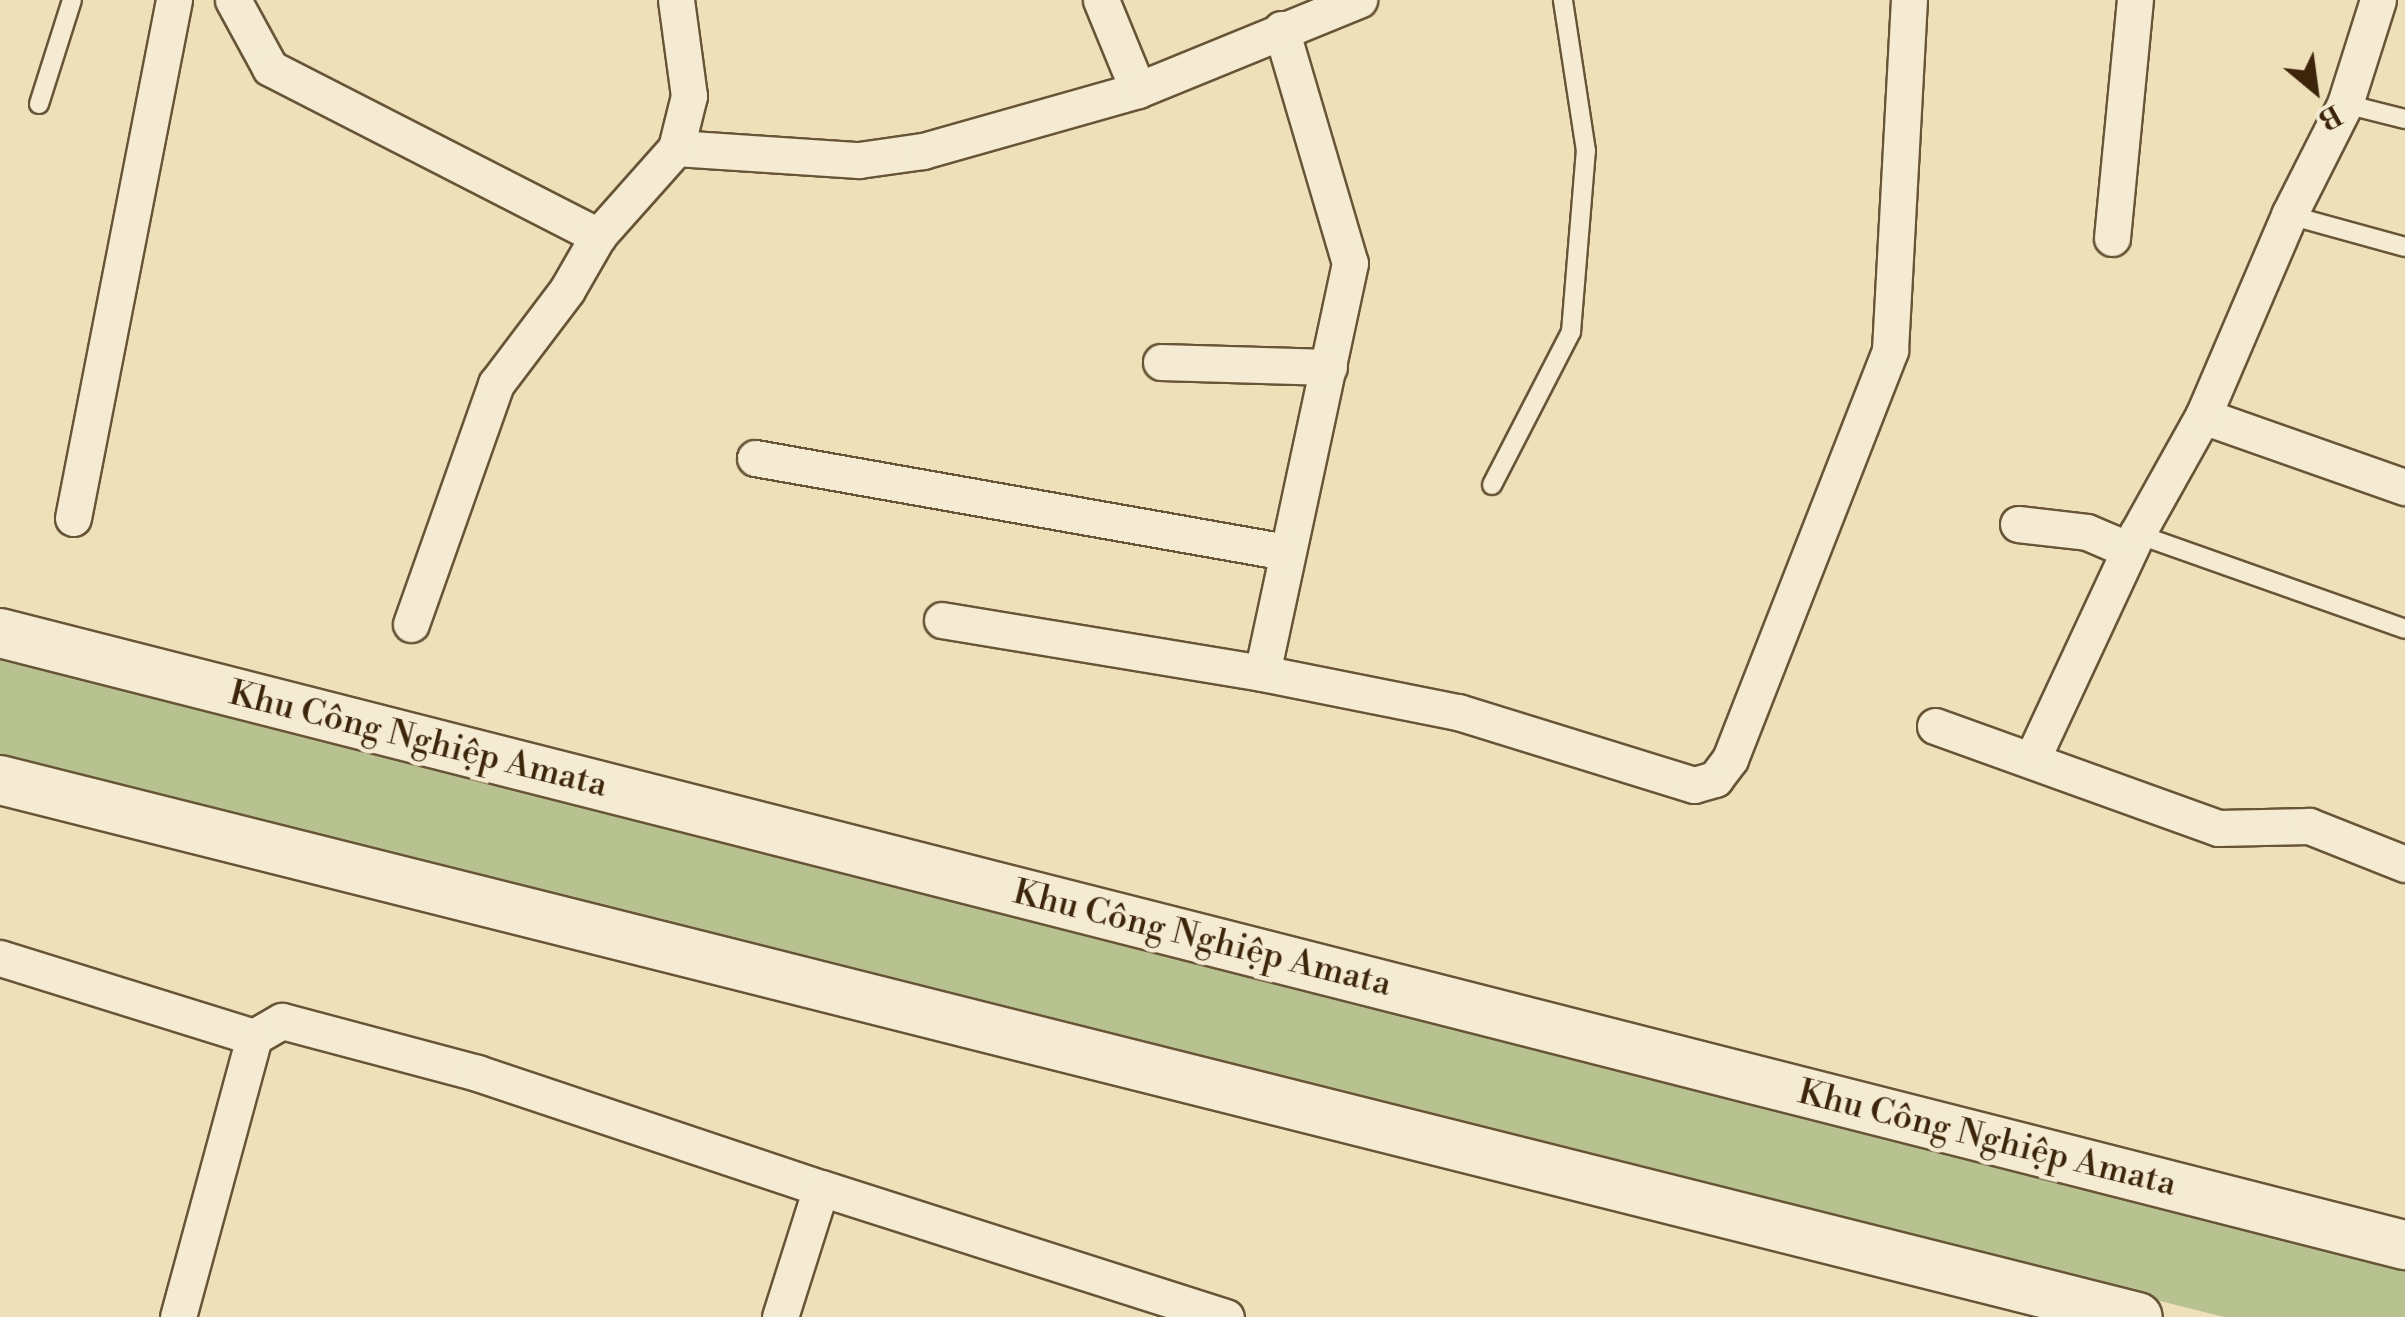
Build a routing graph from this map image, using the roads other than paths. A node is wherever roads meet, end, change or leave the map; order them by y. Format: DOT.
graph roads {
  1 [pos="72,0"];
  2 [pos="174,0"];
  3 [pos="234,0"];
  4 [pos="676,0"];
  5 [pos="1101,0"];
  6 [pos="1359,0"];
  7 [pos="1563,0"];
  8 [pos="1909,0"];
  9 [pos="2135,0"];
  10 [pos="2378,0"];
  11 [pos="1282,29"];
  12 [pos="1138,90"];
  13 [pos="39,104"];
  14 [pos="2345,104"];
  15 [pos="2405,120"];
  16 [pos="676,148"];
  17 [pos="2289,215"];
  18 [pos="598,236"];
  19 [pos="2112,238"];
  20 [pos="2405,248"];
  21 [pos="1161,362"];
  22 [pos="1330,367"];
  23 [pos="2203,416"];
  24 [pos="756,458"];
  25 [pos="1492,484"];
  26 [pos="2405,487"];
  27 [pos="72,518"];
  28 [pos="2018,524"];
  29 [pos="2133,542"];
  30 [pos="1286,552"];
  31 [pos="942,620"];
  32 [pos="412,624"];
  33 [pos="2405,628"];
  34 [pos="0,634"];
  35 [pos="1262,674"];
  36 [pos="1935,726"];
  37 [pos="2032,757"];
  38 [pos="0,780"];
  39 [pos="2405,864"];
  40 [pos="0,958"];
  41 [pos="254,1037"];
  42 [pos="821,1188"];
  43 [pos="2405,1246"];
  44 [pos="178,1317"];
  45 [pos="780,1317"];
  46 [pos="1226,1317"];
  47 [pos="2138,1317"];
  1 -- 13 [label="lane"];
  2 -- 27 [label="street"];
  3 -- 18 [label="street"];
  4 -- 16 [label="street"];
  5 -- 12 [label="street"];
  6 -- 11 [label="street"];
  7 -- 25 [label="lane"];
  8 -- 35 [label="street"];
  9 -- 19 [label="street"];
  10 -- 14 [label="street"];
  11 -- 12 [label="street"];
  11 -- 22 [label="street"];
  12 -- 16 [label="street"];
  14 -- 15 [label="lane"];
  14 -- 17 [label="street"];
  16 -- 18 [label="street"];
  17 -- 20 [label="lane"];
  17 -- 23 [label="street"];
  18 -- 32 [label="street"];
  21 -- 22 [label="street"];
  22 -- 30 [label="street"];
  23 -- 26 [label="street"];
  23 -- 29 [label="street"];
  24 -- 30 [label="street"];
  28 -- 29 [label="street"];
  29 -- 33 [label="lane"];
  29 -- 37 [label="street"];
  30 -- 35 [label="street"];
  31 -- 35 [label="street"];
  34 -- 43 [label="street, Khu Công Nghiệp Amata"];
  36 -- 37 [label="street"];
  37 -- 39 [label="street"];
  38 -- 47 [label="street"];
  40 -- 41 [label="street"];
  41 -- 42 [label="street"];
  41 -- 44 [label="street"];
  42 -- 45 [label="street"];
  42 -- 46 [label="street"];
}
